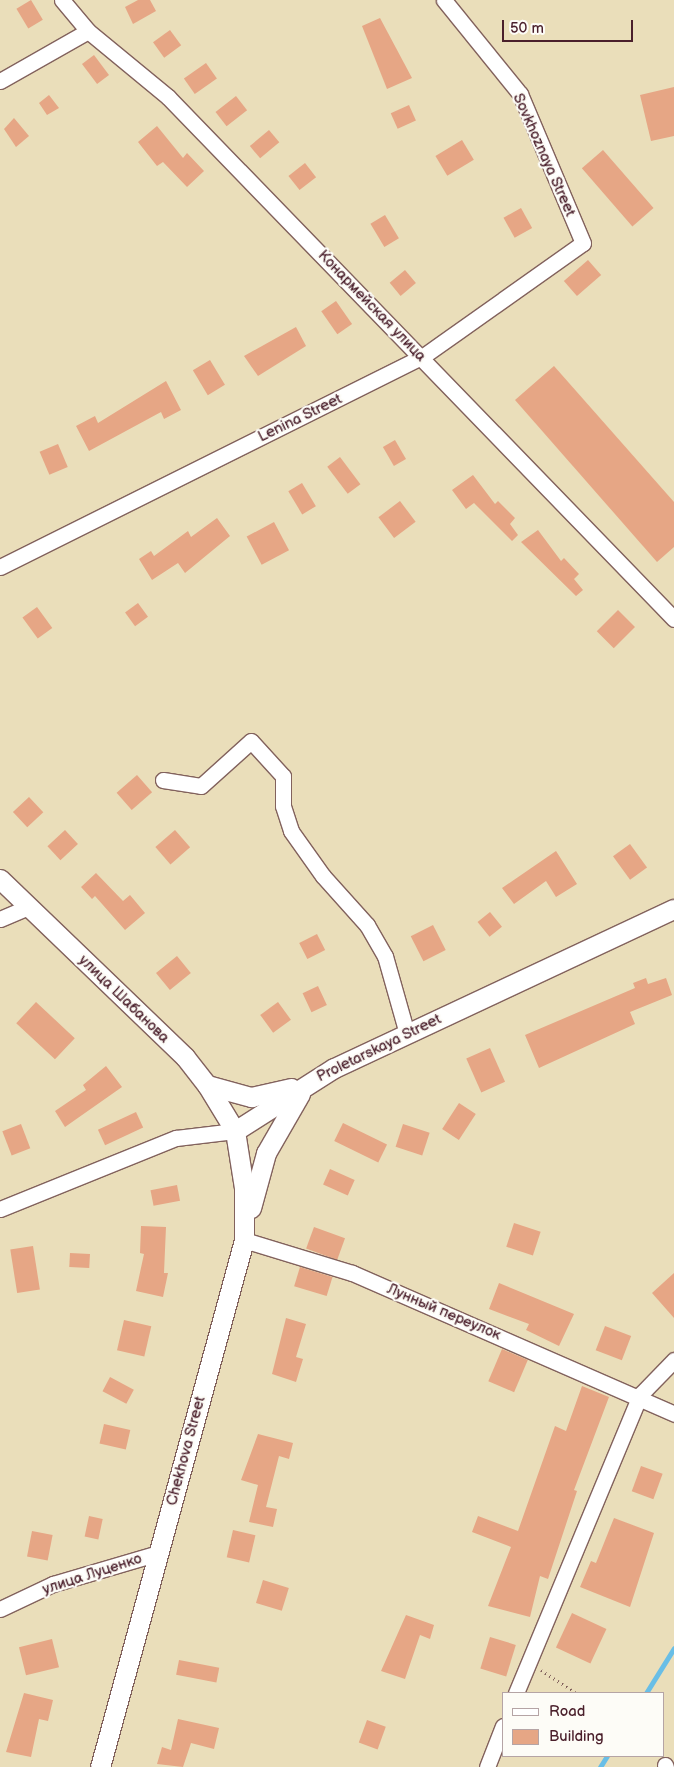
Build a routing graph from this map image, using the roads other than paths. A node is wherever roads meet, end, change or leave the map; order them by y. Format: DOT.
graph roads {
  1 [pos="62,0"];
  2 [pos="444,0"];
  3 [pos="88,32"];
  4 [pos="0,81"];
  5 [pos="583,243"];
  6 [pos="422,357"];
  7 [pos="0,567"];
  8 [pos="674,620"];
  9 [pos="163,780"];
  10 [pos="0,879"];
  11 [pos="28,908"];
  12 [pos="674,909"];
  13 [pos="0,919"];
  14 [pos="407,1034"];
  15 [pos="309,1082"];
  16 [pos="207,1084"];
  17 [pos="235,1131"];
  18 [pos="0,1209"];
  19 [pos="244,1240"];
  20 [pos="674,1360"];
  21 [pos="640,1396"];
  22 [pos="674,1414"];
  23 [pos="158,1553"];
  24 [pos="0,1609"];
  25 [pos="516,1692"];
  26 [pos="502,1729"];
  27 [pos="100,1767"];
  28 [pos="487,1767"];
  1 -- 3 [label="street, Конармейская улица"];
  2 -- 5 [label="street, Sovkhoznaya Street"];
  3 -- 4 [label="street"];
  3 -- 6 [label="street, Конармейская улица"];
  5 -- 6 [label="street, Lenina Street"];
  6 -- 7 [label="street, Lenina Street"];
  6 -- 8 [label="street, Конармейская улица"];
  9 -- 14 [label="street"];
  10 -- 11 [label="street, улица Шабанова"];
  11 -- 13 [label="street"];
  11 -- 16 [label="street, улица Шабанова"];
  12 -- 14 [label="street, Proletarskaya Street"];
  14 -- 15 [label="street, Proletarskaya Street"];
  15 -- 16 [label="street"];
  15 -- 17 [label="street, Proletarskaya Street"];
  15 -- 19 [label="street"];
  16 -- 17 [label="street, улица Шабанова"];
  17 -- 18 [label="street, Proletarskaya Street"];
  17 -- 19 [label="street, Chekhova Street"];
  19 -- 21 [label="street, Лунный переулок"];
  19 -- 23 [label="street, Chekhova Street"];
  20 -- 21 [label="street"];
  21 -- 22 [label="street, Лунный переулок"];
  21 -- 25 [label="street"];
  23 -- 24 [label="street, улица Луценко"];
  23 -- 27 [label="street, Chekhova Street"];
  26 -- 28 [label="street"];
}
